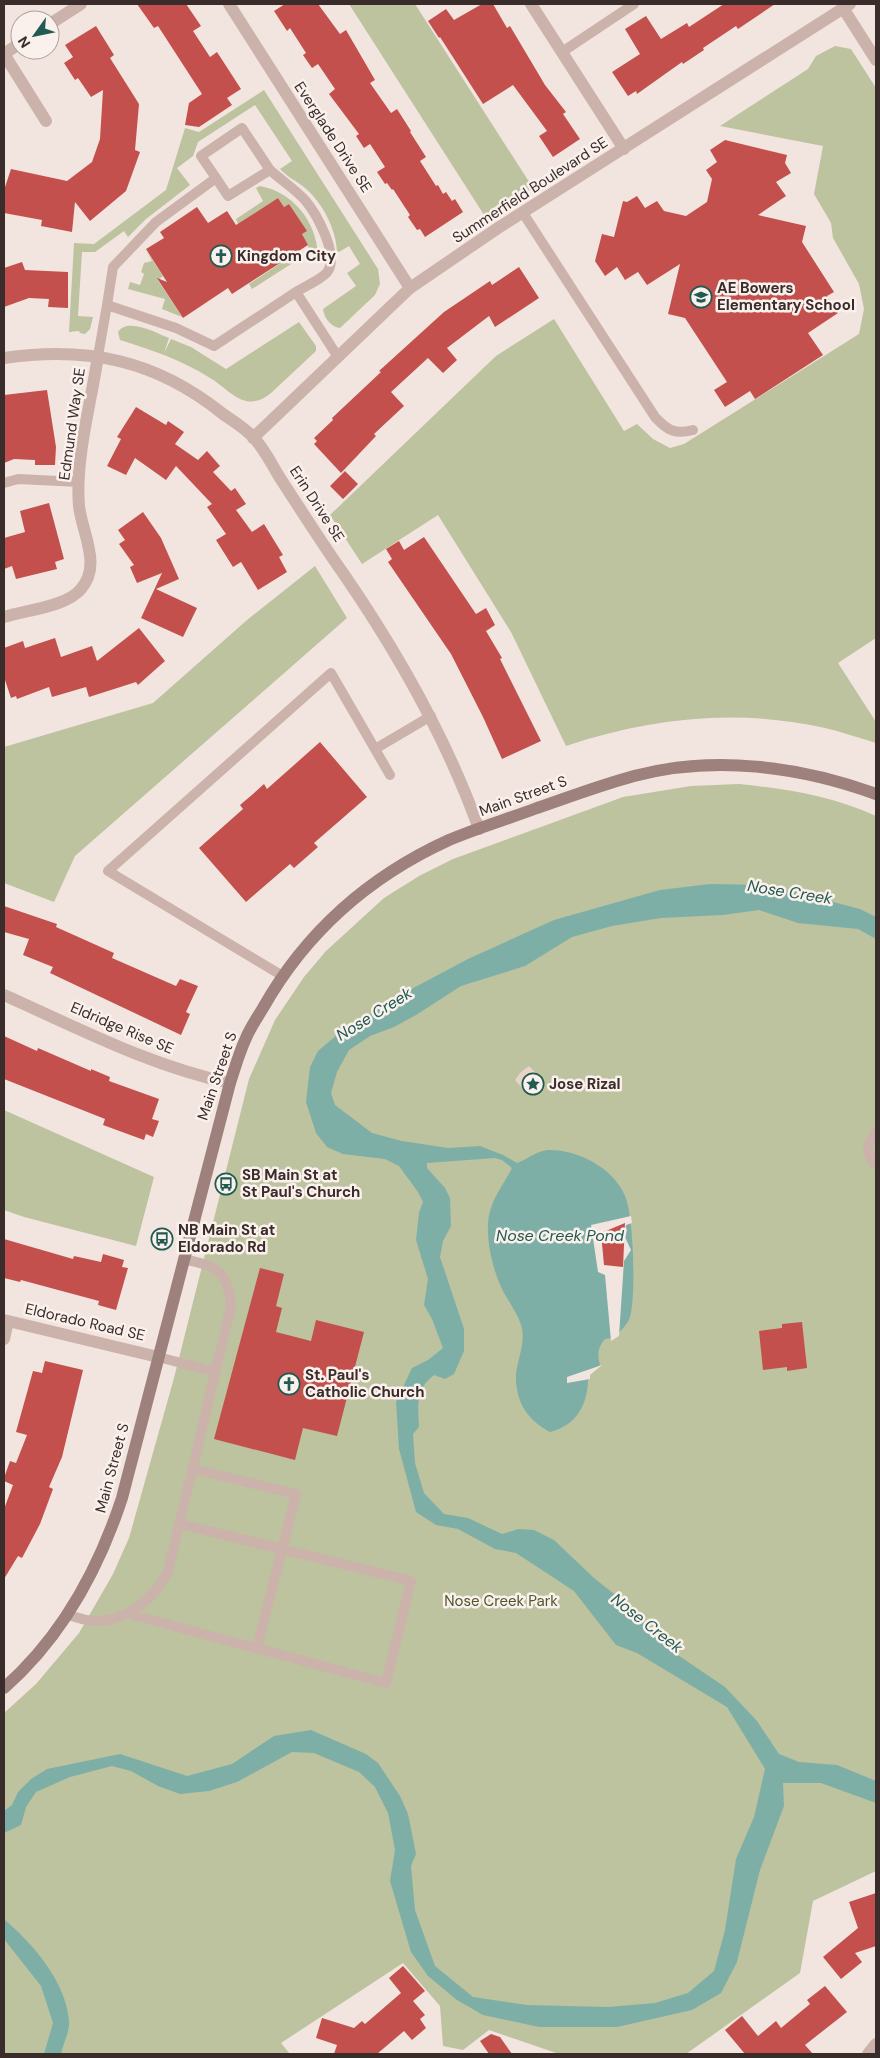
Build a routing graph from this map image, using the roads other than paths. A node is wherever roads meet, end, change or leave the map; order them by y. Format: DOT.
graph roads {
  1 [pos="81,4"];
  2 [pos="229,4"];
  3 [pos="531,4"];
  4 [pos="634,4"];
  5 [pos="846,6"];
  6 [pos="60,18"];
  7 [pos="562,52"];
  8 [pos="4,54"];
  9 [pos="876,60"];
  10 [pos="46,121"];
  11 [pos="624,149"];
  12 [pos="270,170"];
  13 [pos="216,178"];
  14 [pos="523,213"];
  15 [pos="410,288"];
  16 [pos="296,292"];
  17 [pos="107,305"];
  18 [pos="98,356"];
  19 [pos="338,357"];
  20 [pos="4,358"];
  21 [pos="693,430"];
  22 [pos="254,438"];
  23 [pos="79,482"];
  24 [pos="4,483"];
  25 [pos="4,617"];
  26 [pos="431,716"];
  27 [pos="375,749"];
  28 [pos="390,775"];
  29 [pos="876,794"];
  30 [pos="479,829"];
  31 [pos="281,975"];
  32 [pos="4,995"];
  33 [pos="230,1083"];
  34 [pos="876,1132"];
  35 [pos="876,1165"];
  36 [pos="183,1259"];
  37 [pos="6,1320"];
  38 [pos="4,1339"];
  39 [pos="158,1357"];
  40 [pos="216,1372"];
  41 [pos="193,1469"];
  42 [pos="180,1524"];
  43 [pos="282,1549"];
  44 [pos="129,1614"];
  45 [pos="68,1615"];
  46 [pos="257,1648"];
  47 [pos="4,1688"];
  48 [pos="876,2044"];
  49 [pos="868,2054"];
  1 -- 6 [label="street"];
  2 -- 15 [label="street, Everglade Drive SE"];
  3 -- 7 [label="street"];
  4 -- 7 [label="lane"];
  5 -- 9 [label="street"];
  5 -- 11 [label="street, Summerfield Boulevard SE"];
  7 -- 11 [label="street"];
  8 -- 10 [label="street"];
  11 -- 14 [label="street, Summerfield Boulevard SE"];
  12 -- 13 [label="lane"];
  12 -- 13 [label="lane"];
  12 -- 16 [label="lane"];
  13 -- 17 [label="lane"];
  14 -- 15 [label="street, Summerfield Boulevard SE"];
  14 -- 21 [label="lane"];
  15 -- 19 [label="street, Summerfield Boulevard SE"];
  16 -- 17 [label="lane"];
  16 -- 19 [label="lane"];
  17 -- 18 [label="lane"];
  18 -- 20 [label="street, Erin Drive SE"];
  18 -- 22 [label="street, Erin Drive SE"];
  18 -- 23 [label="street, Edmund Way SE"];
  19 -- 22 [label="street, Summerfield Boulevard SE"];
  22 -- 26 [label="street, Erin Drive SE"];
  23 -- 24 [label="lane"];
  23 -- 25 [label="street, Edmund Way SE"];
  26 -- 27 [label="lane"];
  26 -- 30 [label="street, Erin Drive SE"];
  27 -- 28 [label="lane"];
  27 -- 31 [label="lane"];
  29 -- 30 [label="main road, Main Street S"];
  30 -- 31 [label="main road, Main Street S"];
  31 -- 33 [label="main road, Main Street S"];
  32 -- 33 [label="street, Eldridge Rise SE"];
  33 -- 36 [label="main road, Main Street S"];
  34 -- 35 [label="lane"];
  36 -- 39 [label="main road, Main Street S"];
  36 -- 40 [label="lane"];
  37 -- 38 [label="street"];
  37 -- 39 [label="street, Eldorado Road SE"];
  39 -- 40 [label="lane"];
  39 -- 45 [label="main road, Main Street S"];
  40 -- 41 [label="lane"];
  41 -- 42 [label="lane"];
  41 -- 43 [label="lane"];
  42 -- 43 [label="lane"];
  42 -- 44 [label="lane"];
  43 -- 46 [label="lane"];
  43 -- 46 [label="lane"];
  44 -- 45 [label="lane"];
  44 -- 46 [label="lane"];
  45 -- 47 [label="main road, Main Street S"];
  48 -- 49 [label="street"];
}
